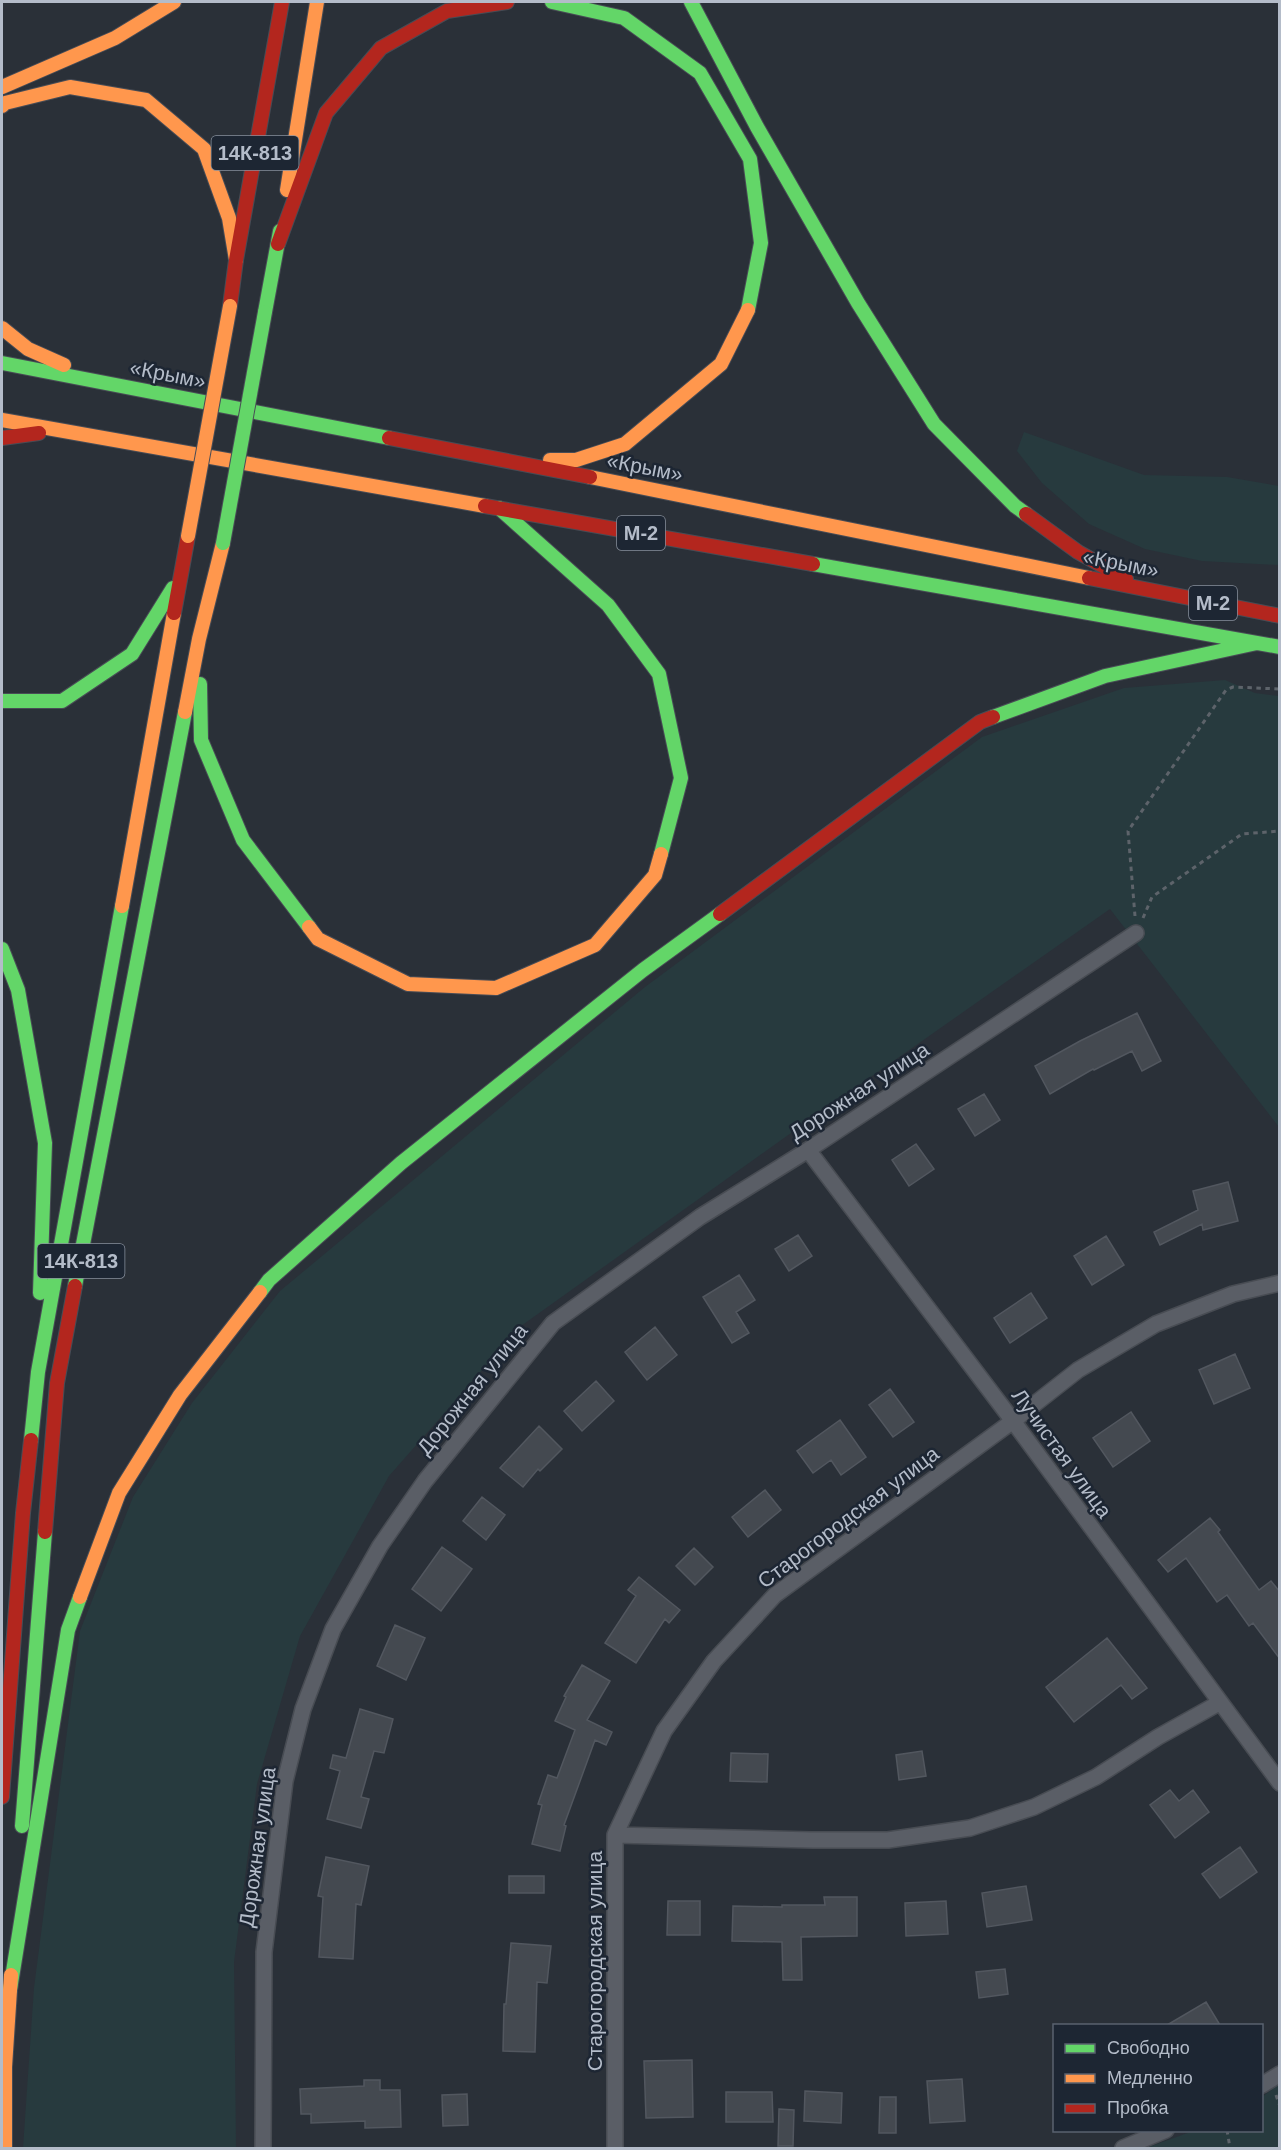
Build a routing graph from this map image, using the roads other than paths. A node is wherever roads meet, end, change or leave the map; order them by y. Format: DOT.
graph roads {
  1 [pos="174,2"];
  2 [pos="282,2"];
  3 [pos="317,2"];
  4 [pos="507,2"];
  5 [pos="552,2"];
  6 [pos="691,2"];
  7 [pos="2,87"];
  8 [pos="2,106"];
  9 [pos="278,244"];
  10 [pos="236,260"];
  11 [pos="2,328"];
  12 [pos="2,363"];
  13 [pos="104,382"];
  14 [pos="2,420"];
  15 [pos="59,430"];
  16 [pos="2,438"];
  17 [pos="499,459"];
  18 [pos="498,507"];
  19 [pos="180,577"];
  20 [pos="1146,590"];
  21 [pos="1280,616"];
  22 [pos="199,639"];
  23 [pos="1257,643"];
  24 [pos="1280,647"];
  25 [pos="2,701"];
  26 [pos="1136,933"];
  27 [pos="2,949"];
  28 [pos="808,1150"];
  29 [pos="1280,1283"];
  30 [pos="38,1372"];
  31 [pos="1013,1420"];
  32 [pos="1219,1703"];
  33 [pos="1280,1783"];
  34 [pos="2,1797"];
  35 [pos="615,1835"];
  36 [pos="10,1990"];
  37 [pos="1280,2074"];
  38 [pos="1263,2084"];
  39 [pos="1161,2132"];
  40 [pos="5,2148"];
  41 [pos="263,2148"];
  42 [pos="615,2148"];
  43 [pos="1123,2148"];
  1 -- 7 [label="main road"];
  2 -- 10 [label="main road, 14К-813"];
  3 -- 9 [label="main road, 14К-813"];
  4 -- 9 [label="main road"];
  5 -- 17 [label="main road"];
  6 -- 20 [label="main road"];
  8 -- 10 [label="main road"];
  9 -- 22 [label="main road, 14К-813, bridge"];
  10 -- 19 [label="main road, 14К-813, bridge"];
  11 -- 13 [label="main road"];
  12 -- 13 [label="main road, «Крым» / М-2"];
  13 -- 17 [label="main road, «Крым» / М-2"];
  14 -- 15 [label="main road, М-2"];
  15 -- 16 [label="main road"];
  15 -- 18 [label="main road, М-2"];
  17 -- 20 [label="main road, «Крым» / М-2"];
  18 -- 22 [label="main road"];
  18 -- 23 [label="main road, М-2"];
  19 -- 25 [label="main road"];
  19 -- 30 [label="main road, 14К-813"];
  20 -- 21 [label="main road, «Крым» / М-2"];
  22 -- 36 [label="main road, 14К-813"];
  23 -- 24 [label="main road, М-2"];
  23 -- 36 [label="main road"];
  26 -- 28 [label="street, Дорожная улица"];
  27 -- 30 [label="main road"];
  28 -- 31 [label="street, Лучистая улица"];
  28 -- 41 [label="street, Дорожная улица"];
  29 -- 31 [label="street, Старогородская улица"];
  30 -- 34 [label="main road, 14К-813"];
  31 -- 32 [label="street, Лучистая улица"];
  31 -- 35 [label="street, Старогородская улица"];
  32 -- 33 [label="street, Лучистая улица"];
  32 -- 35 [label="street"];
  35 -- 42 [label="street, Старогородская улица"];
  36 -- 40 [label="main road, 14К-813"];
  37 -- 38 [label="street"];
  39 -- 43 [label="street"];
}
